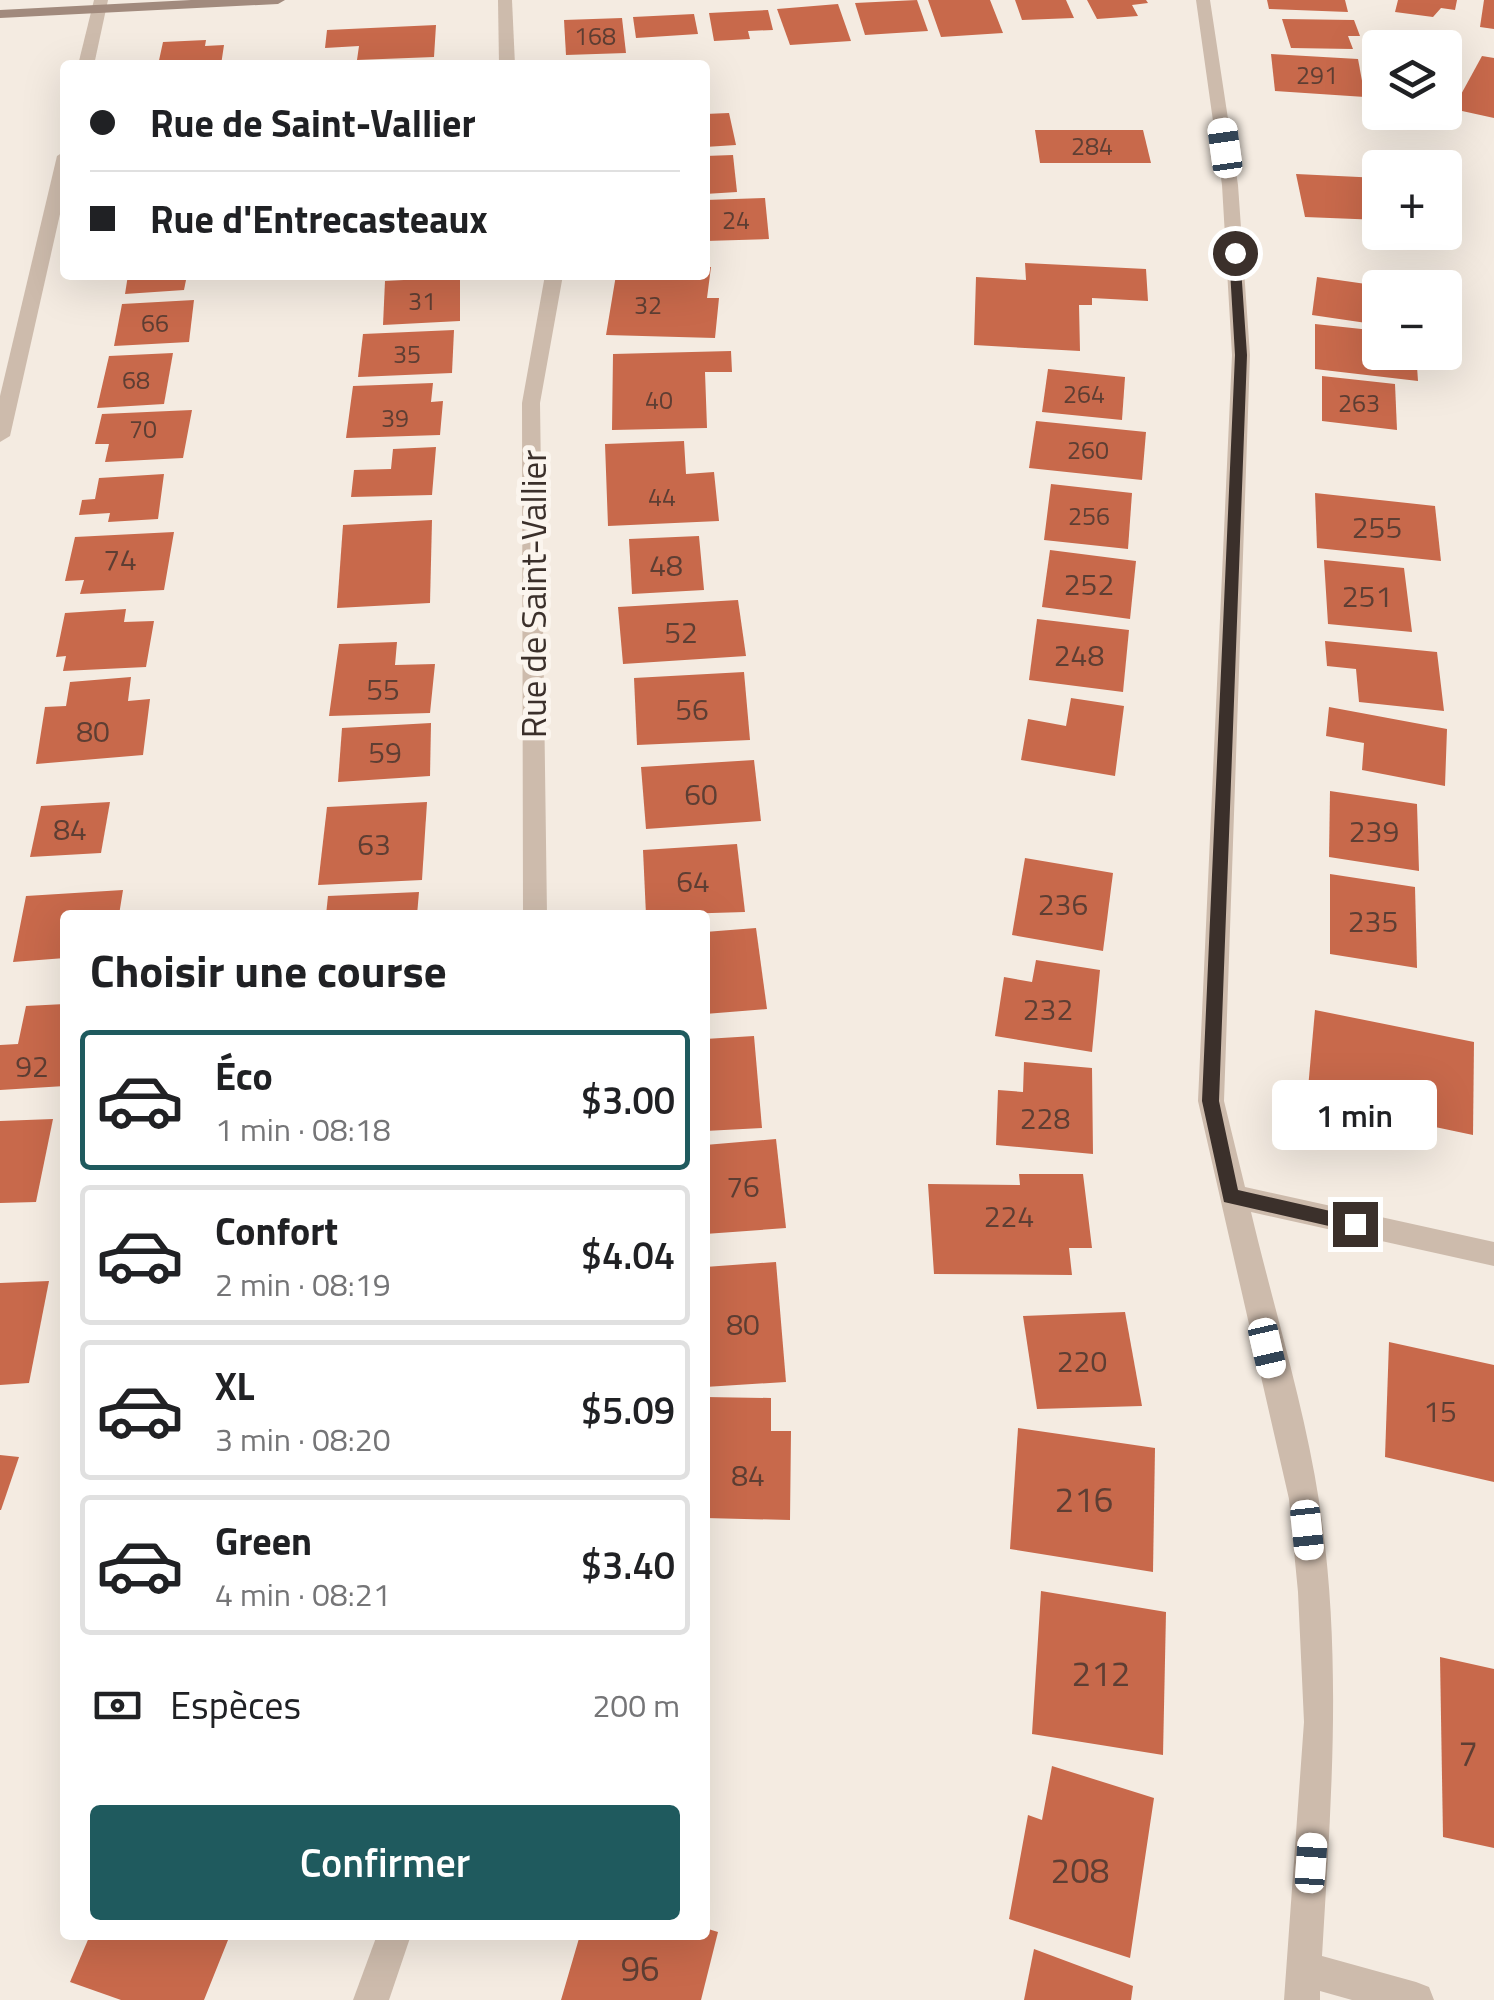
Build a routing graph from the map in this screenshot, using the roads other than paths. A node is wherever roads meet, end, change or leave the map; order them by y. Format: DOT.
graph roads {
  1 [pos="278,0"];
  2 [pos="505,0"];
  3 [pos="1204,0"];
  4 [pos="100,4"];
  5 [pos="0,14"];
  6 [pos="87,60"];
  7 [pos="506,60"];
  8 [pos="60,178"];
  9 [pos="553,280"];
  10 [pos="0,436"];
  11 [pos="535,910"];
  12 [pos="1230,1196"];
  13 [pos="1494,1254"];
  14 [pos="392,1940"];
  15 [pos="1303,1985"];
  16 [pos="371,2000"];
  17 [pos="1416,2000"];
  1 -- 4 [label="street"];
  2 -- 7 [label="street"];
  3 -- 12 [label="street"];
  4 -- 5 [label="street"];
  4 -- 6 [label="street"];
  8 -- 10 [label="street"];
  9 -- 11 [label="street, Rue de Saint-Vallier"];
  12 -- 13 [label="street"];
  12 -- 15 [label="street"];
  14 -- 16 [label="street"];
  15 -- 17 [label="street"];
}
